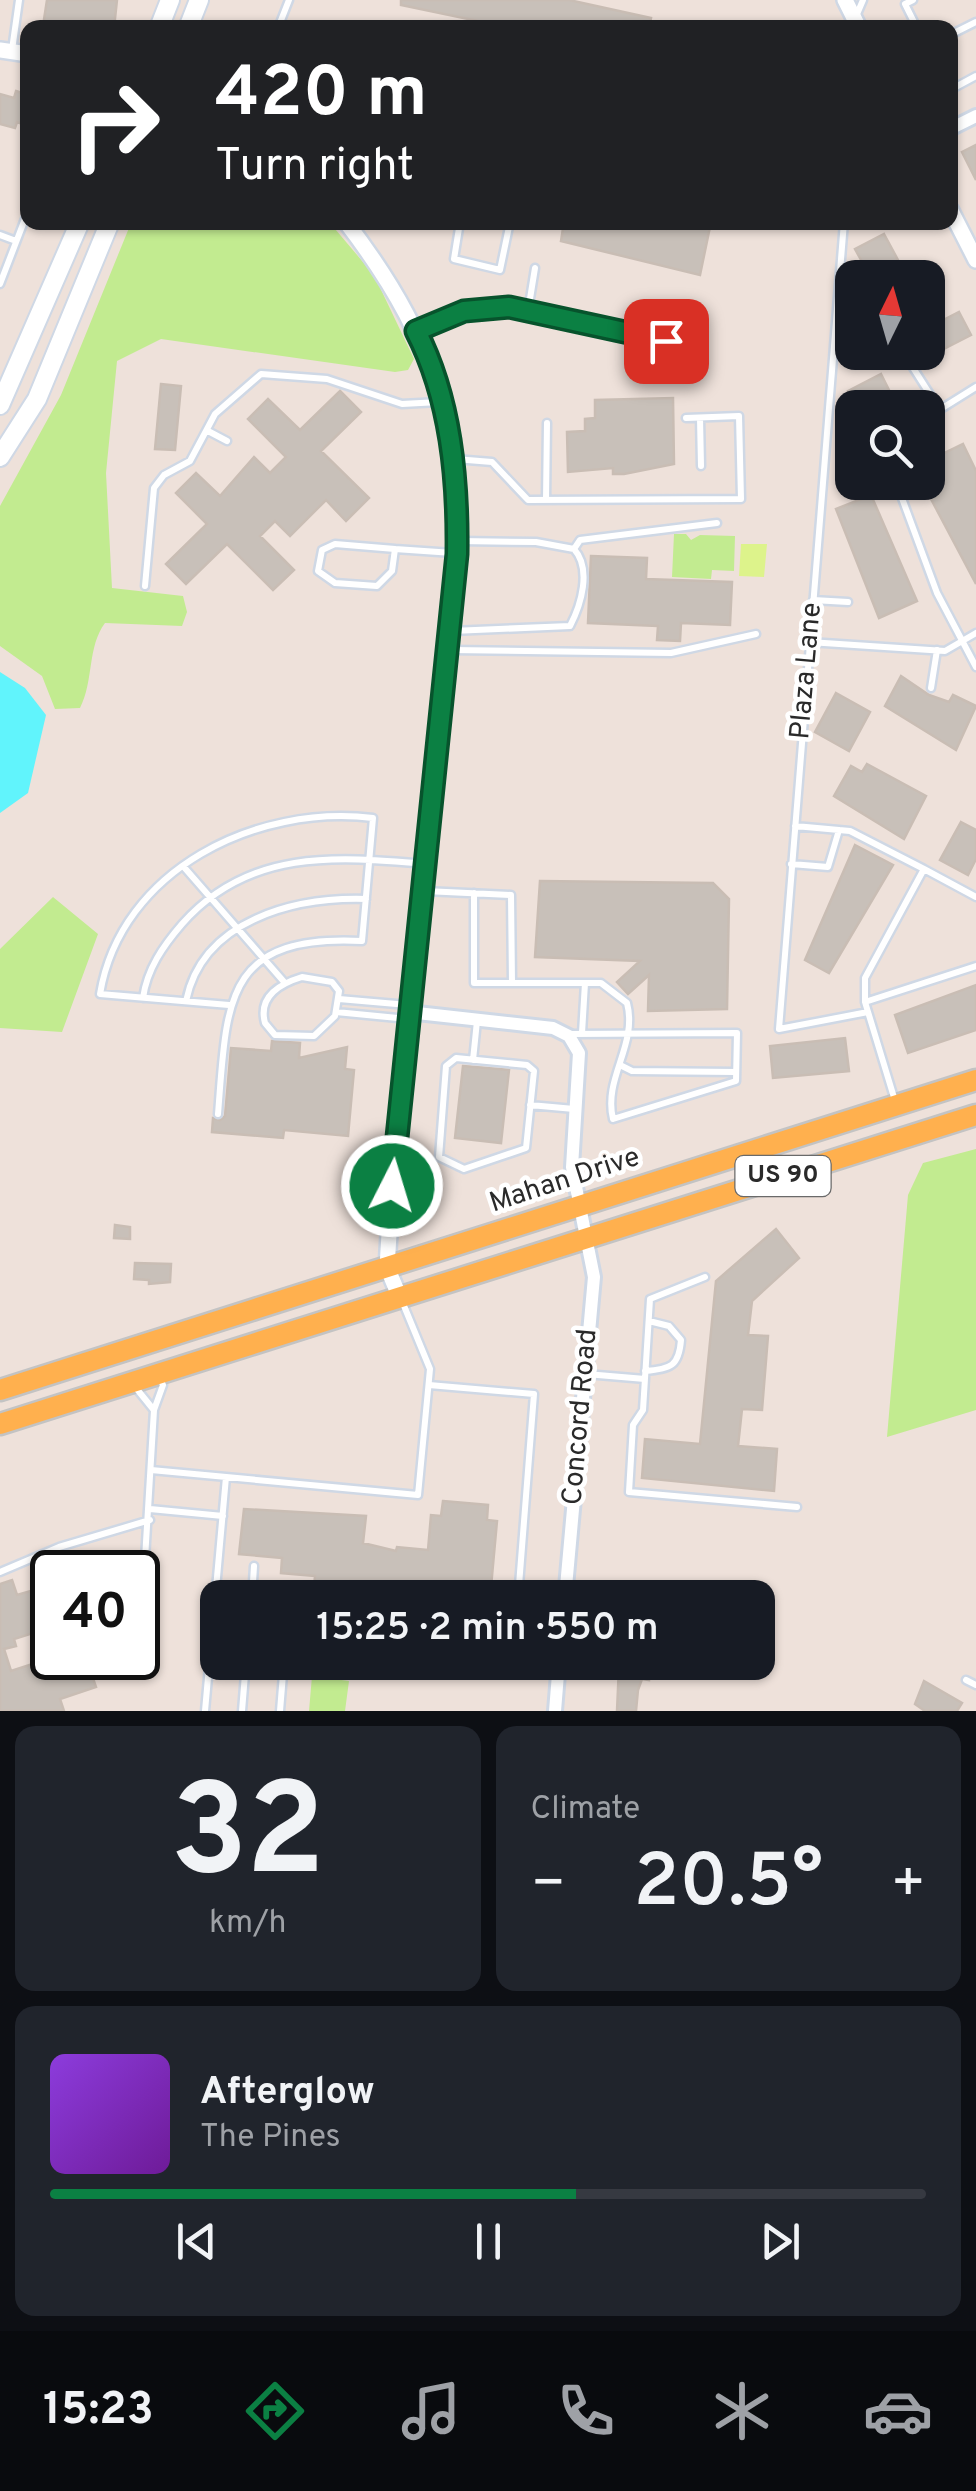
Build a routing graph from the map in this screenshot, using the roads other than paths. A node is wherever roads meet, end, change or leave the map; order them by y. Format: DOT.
graph roads {
  1 [pos="19,0"];
  2 [pos="913,0"];
  3 [pos="913,20"];
  4 [pos="13,52"];
  5 [pos="958,225"];
  6 [pos="20,230"];
  7 [pos="77,230"];
  8 [pos="107,230"];
  9 [pos="353,230"];
  10 [pos="459,230"];
  11 [pos="508,230"];
  12 [pos="843,230"];
  13 [pos="0,235"];
  14 [pos="16,241"];
  15 [pos="841,260"];
  16 [pos="976,260"];
  17 [pos="536,268"];
  18 [pos="0,284"];
  19 [pos="528,311"];
  20 [pos="668,323"];
  21 [pos="835,329"];
  22 [pos="416,331"];
  23 [pos="975,391"];
  24 [pos="441,402"];
  25 [pos="0,406"];
  26 [pos="945,407"];
  27 [pos="686,418"];
  28 [pos="700,418"];
  29 [pos="547,422"];
  30 [pos="208,431"];
  31 [pos="227,441"];
  32 [pos="0,457"];
  33 [pos="453,459"];
  34 [pos="701,466"];
  35 [pos="546,500"];
  36 [pos="903,500"];
  37 [pos="717,523"];
  38 [pos="457,547"];
  39 [pos="574,548"];
  40 [pos="395,549"];
  41 [pos="145,586"];
  42 [pos="812,600"];
  43 [pos="848,602"];
  44 [pos="451,631"];
  45 [pos="976,632"];
  46 [pos="756,634"];
  47 [pos="809,642"];
  48 [pos="962,642"];
  49 [pos="449,650"];
  50 [pos="937,650"];
  51 [pos="976,668"];
  52 [pos="932,688"];
  53 [pos="795,826"];
  54 [pos="839,830"];
  55 [pos="370,859"];
  56 [pos="426,864"];
  57 [pos="791,864"];
  58 [pos="183,866"];
  59 [pos="924,869"];
  60 [pos="422,891"];
  61 [pos="474,893"];
  62 [pos="210,897"];
  63 [pos="976,897"];
  64 [pos="366,899"];
  65 [pos="238,930"];
  66 [pos="265,961"];
  67 [pos="976,966"];
  68 [pos="284,983"];
  69 [pos="512,983"];
  70 [pos="585,983"];
  71 [pos="143,998"];
  72 [pos="339,999"];
  73 [pos="186,1001"];
  74 [pos="865,1002"];
  75 [pos="229,1004"];
  76 [pos="336,1012"];
  77 [pos="408,1012"];
  78 [pos="868,1012"];
  79 [pos="477,1020"];
  80 [pos="629,1033"];
  81 [pos="565,1034"];
  82 [pos="582,1034"];
  83 [pos="473,1060"];
  84 [pos="620,1066"];
  85 [pos="736,1072"];
  86 [pos="976,1080"];
  87 [pos="530,1105"];
  88 [pos="896,1105"];
  89 [pos="574,1109"];
  90 [pos="218,1114"];
  91 [pos="976,1115"];
  92 [pos="834,1124"];
  93 [pos="844,1156"];
  94 [pos="582,1204"];
  95 [pos="589,1237"];
  96 [pos="387,1267"];
  97 [pos="705,1277"];
  98 [pos="400,1298"];
  99 [pos="649,1322"];
  100 [pos="143,1345"];
  101 [pos="158,1373"];
  102 [pos="585,1374"];
  103 [pos="645,1375"];
  104 [pos="131,1383"];
  105 [pos="429,1384"];
  106 [pos="0,1390"];
  107 [pos="154,1410"];
  108 [pos="0,1424"];
  109 [pos="151,1470"];
  110 [pos="226,1478"];
  111 [pos="797,1507"];
  112 [pos="150,1508"];
  113 [pos="222,1516"];
  114 [pos="150,1520"];
  115 [pos="58,1550"];
  116 [pos="147,1550"];
  117 [pos="30,1560"];
  118 [pos="254,1566"];
  119 [pos="0,1572"];
  120 [pos="218,1580"];
  121 [pos="253,1580"];
  122 [pos="519,1580"];
  123 [pos="567,1580"];
  124 [pos="209,1680"];
  125 [pos="245,1680"];
  126 [pos="283,1680"];
  127 [pos="558,1680"];
  128 [pos="966,1680"];
  129 [pos="976,1685"];
  130 [pos="205,1711"];
  131 [pos="242,1711"];
  132 [pos="280,1711"];
  133 [pos="555,1711"];
  1 -- 4 [label="lane"];
  2 -- 3 [label="lane"];
  5 -- 16 [label="street"];
  6 -- 14 [label="lane"];
  7 -- 25 [label="main road"];
  8 -- 32 [label="main road"];
  9 -- 22 [label="street"];
  10 -- 11 [label="lane"];
  12 -- 15 [label="lane, Plaza Lane"];
  13 -- 14 [label="lane"];
  14 -- 18 [label="lane"];
  17 -- 19 [label="lane"];
  19 -- 20 [label="lane"];
  19 -- 22 [label="lane"];
  21 -- 42 [label="lane, Plaza Lane"];
  22 -- 24 [label="street"];
  23 -- 26 [label="lane"];
  24 -- 30 [label="lane"];
  24 -- 33 [label="street"];
  27 -- 28 [label="lane"];
  28 -- 34 [label="lane"];
  28 -- 35 [label="lane"];
  29 -- 35 [label="lane"];
  30 -- 31 [label="lane"];
  30 -- 41 [label="lane"];
  33 -- 35 [label="lane"];
  33 -- 38 [label="street"];
  36 -- 48 [label="lane"];
  37 -- 39 [label="lane"];
  38 -- 39 [label="lane"];
  38 -- 40 [label="lane"];
  38 -- 44 [label="street"];
  39 -- 44 [label="lane"];
  40 -- 40 [label="lane"];
  42 -- 43 [label="lane"];
  42 -- 47 [label="lane, Plaza Lane"];
  44 -- 49 [label="street"];
  45 -- 48 [label="lane"];
  46 -- 49 [label="lane"];
  47 -- 50 [label="lane"];
  47 -- 53 [label="lane, Plaza Lane"];
  48 -- 50 [label="lane"];
  48 -- 51 [label="lane"];
  49 -- 56 [label="street"];
  50 -- 52 [label="lane"];
  53 -- 54 [label="lane"];
  53 -- 57 [label="lane, Plaza Lane"];
  54 -- 57 [label="lane"];
  54 -- 59 [label="lane"];
  55 -- 56 [label="lane"];
  55 -- 58 [label="lane"];
  55 -- 62 [label="lane"];
  55 -- 64 [label="lane"];
  56 -- 60 [label="street"];
  57 -- 78 [label="lane, Plaza Lane"];
  58 -- 62 [label="lane"];
  58 -- 71 [label="lane"];
  59 -- 63 [label="lane"];
  59 -- 74 [label="lane"];
  60 -- 61 [label="lane"];
  60 -- 77 [label="street"];
  61 -- 69 [label="lane"];
  61 -- 69 [label="lane"];
  62 -- 65 [label="lane"];
  62 -- 71 [label="lane"];
  64 -- 65 [label="lane"];
  64 -- 66 [label="lane"];
  65 -- 66 [label="lane"];
  65 -- 73 [label="lane"];
  66 -- 68 [label="lane"];
  66 -- 75 [label="lane"];
  67 -- 74 [label="lane"];
  68 -- 72 [label="lane"];
  68 -- 76 [label="lane"];
  69 -- 70 [label="lane"];
  70 -- 80 [label="lane"];
  70 -- 82 [label="lane"];
  71 -- 73 [label="lane"];
  72 -- 76 [label="lane"];
  72 -- 77 [label="lane"];
  73 -- 75 [label="lane"];
  74 -- 78 [label="lane"];
  75 -- 90 [label="lane"];
  76 -- 77 [label="lane"];
  77 -- 79 [label="street"];
  77 -- 96 [label="street"];
  78 -- 88 [label="lane"];
  79 -- 81 [label="street"];
  79 -- 83 [label="lane"];
  80 -- 82 [label="lane"];
  80 -- 84 [label="lane"];
  80 -- 85 [label="lane"];
  81 -- 82 [label="lane"];
  81 -- 89 [label="street, Concord Road"];
  83 -- 87 [label="lane"];
  83 -- 87 [label="lane"];
  84 -- 85 [label="lane"];
  84 -- 85 [label="lane"];
  86 -- 88 [label="main road, Mahan Drive / US 90"];
  87 -- 89 [label="lane"];
  88 -- 92 [label="main road, Mahan Drive / US 90"];
  89 -- 94 [label="street, Concord Road"];
  91 -- 93 [label="main road, US 90"];
  92 -- 93 [label="main road"];
  92 -- 94 [label="main road, Mahan Drive / US 90"];
  93 -- 95 [label="main road, US 90"];
  94 -- 95 [label="street, Concord Road"];
  94 -- 96 [label="main road, Mahan Drive / US 90"];
  95 -- 98 [label="main road, US 90"];
  95 -- 102 [label="street, Concord Road"];
  96 -- 98 [label="street"];
  96 -- 100 [label="main road, Mahan Drive / US 90"];
  97 -- 99 [label="lane"];
  98 -- 101 [label="main road, US 90"];
  98 -- 105 [label="lane"];
  99 -- 103 [label="lane"];
  99 -- 103 [label="lane"];
  100 -- 101 [label="main road"];
  100 -- 106 [label="main road, Mahan Drive / US 90"];
  101 -- 104 [label="main road, US 90"];
  101 -- 107 [label="lane"];
  102 -- 103 [label="lane"];
  102 -- 123 [label="street, Concord Road"];
  103 -- 111 [label="lane"];
  104 -- 107 [label="lane"];
  104 -- 108 [label="main road, US 90"];
  105 -- 110 [label="lane"];
  105 -- 122 [label="lane"];
  107 -- 109 [label="lane"];
  109 -- 110 [label="lane"];
  109 -- 112 [label="lane"];
  110 -- 113 [label="lane"];
  112 -- 113 [label="lane"];
  112 -- 114 [label="lane"];
  113 -- 120 [label="lane"];
  114 -- 115 [label="lane"];
  114 -- 116 [label="lane"];
  117 -- 119 [label="lane"];
  118 -- 121 [label="lane"];
  124 -- 130 [label="lane"];
  125 -- 131 [label="lane"];
  126 -- 132 [label="lane"];
  127 -- 133 [label="street"];
  128 -- 129 [label="lane"];
}
